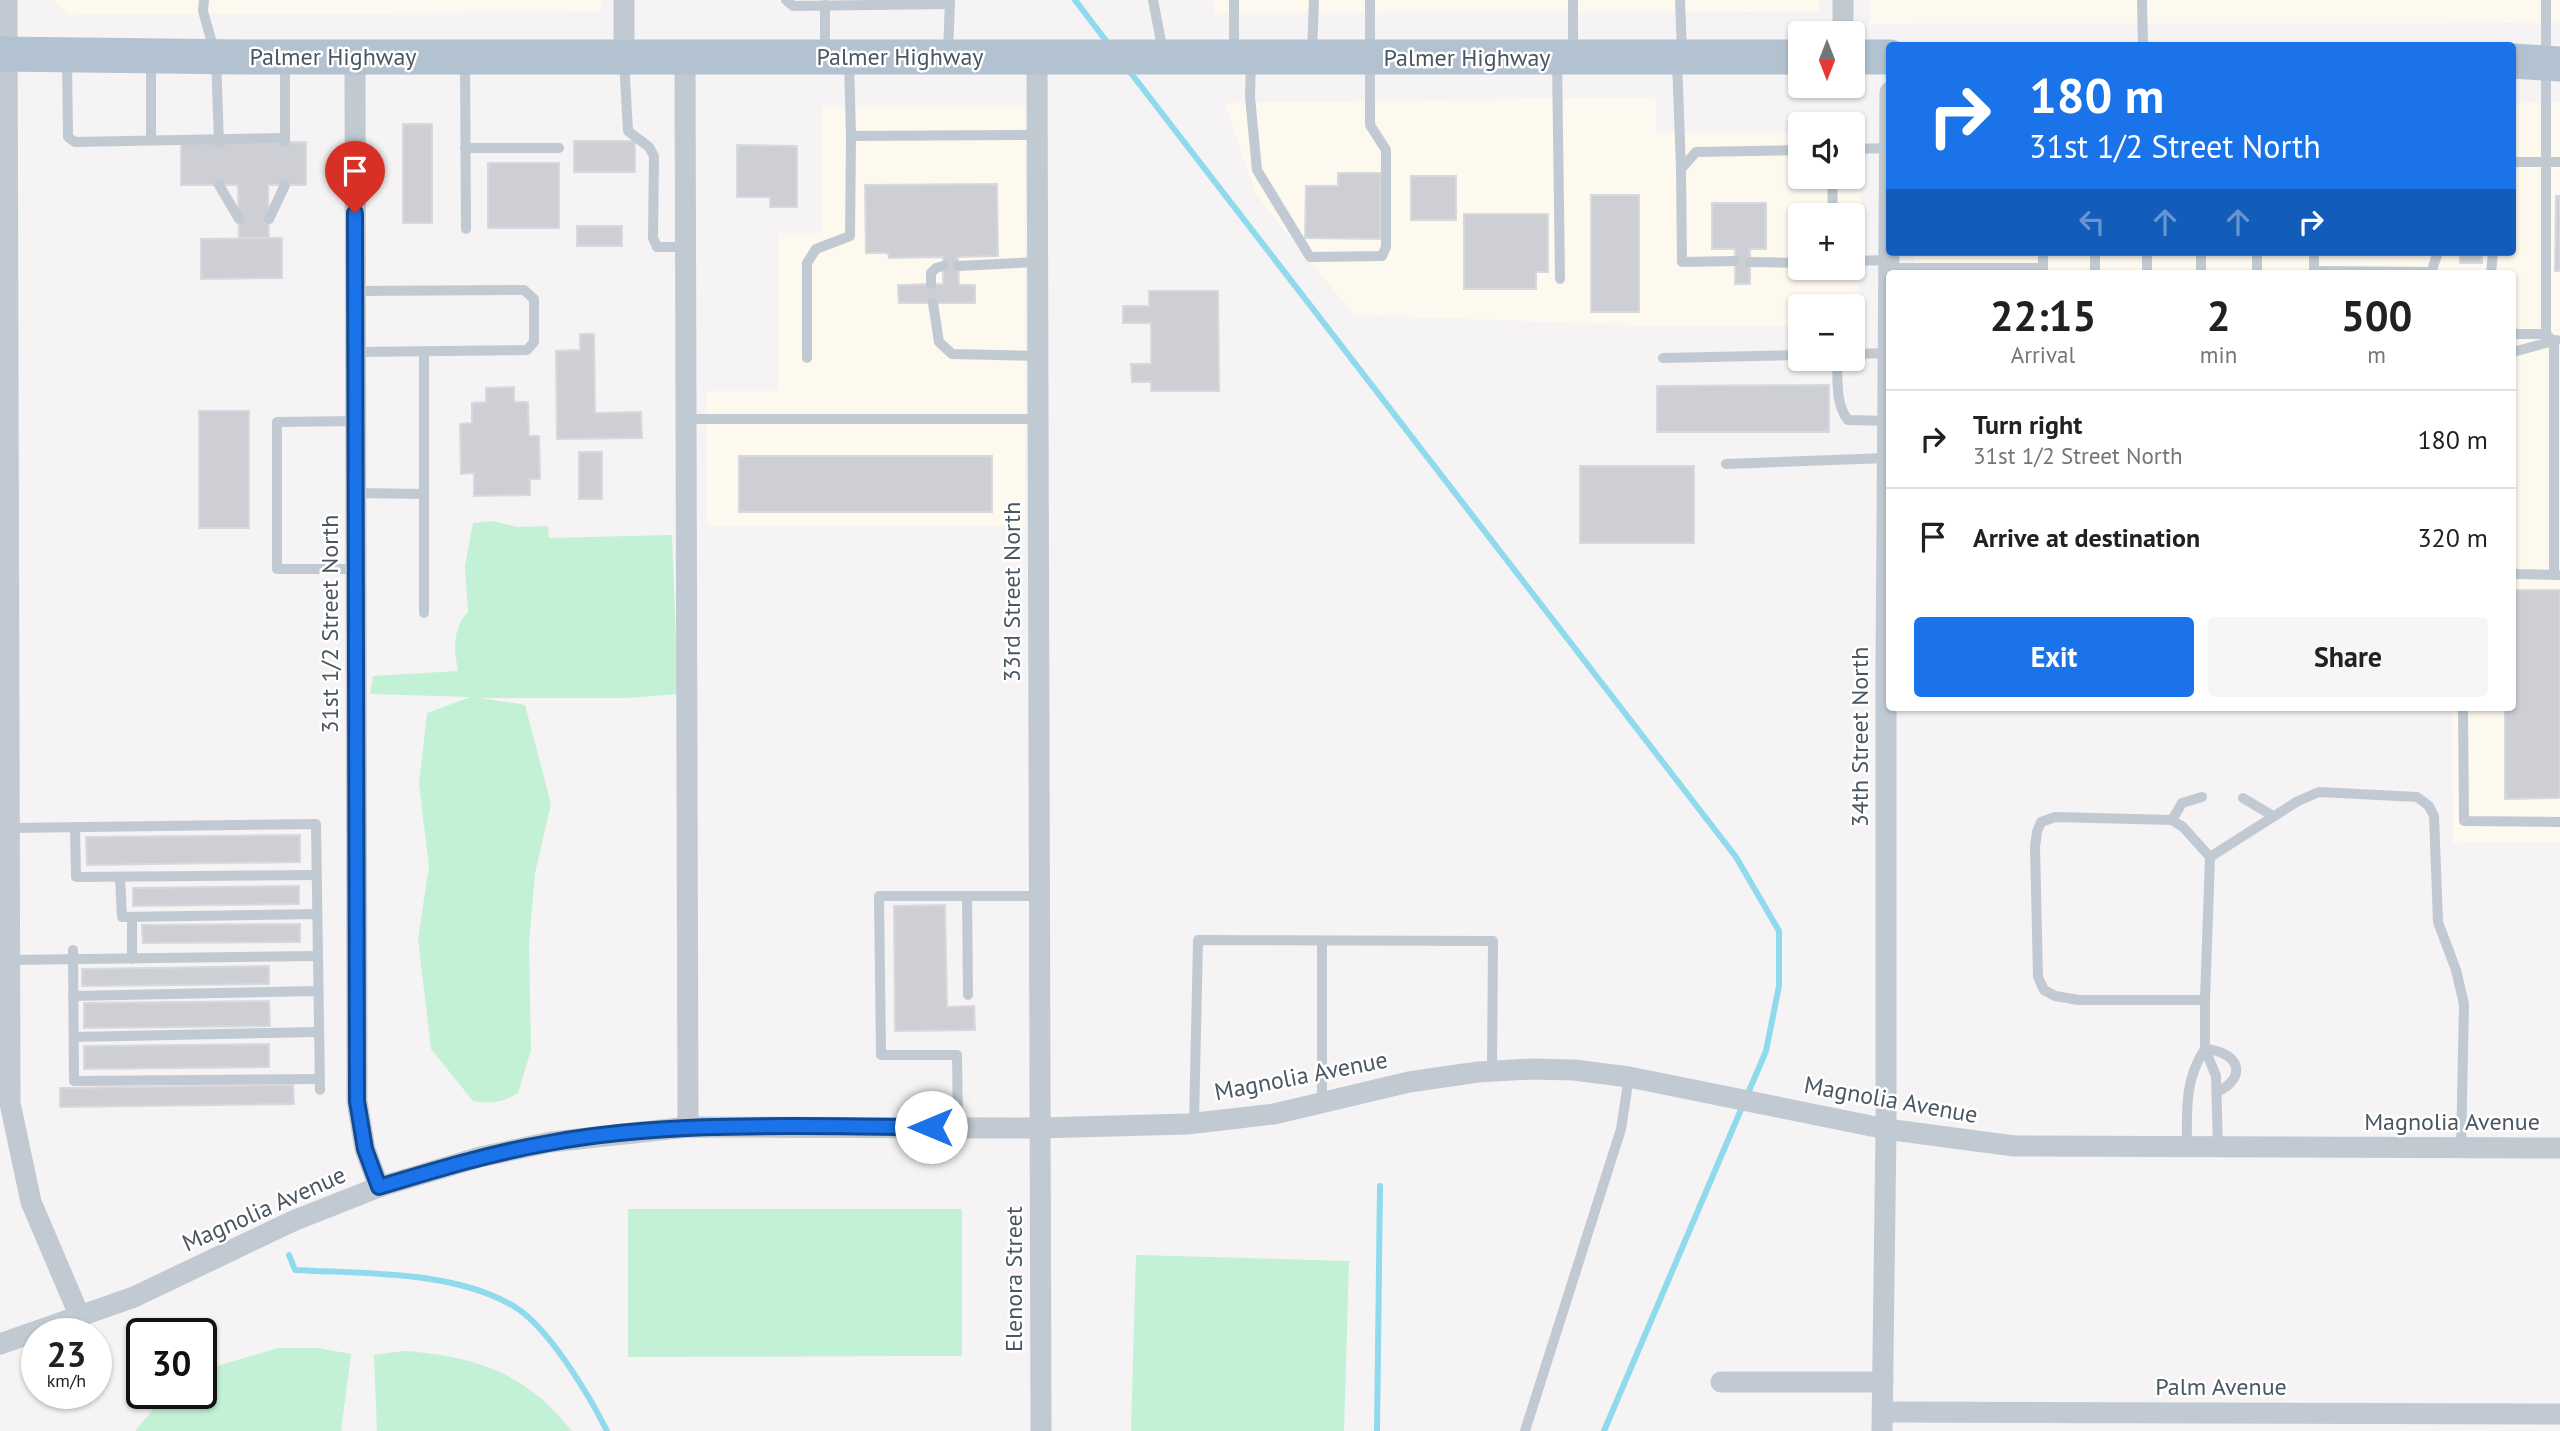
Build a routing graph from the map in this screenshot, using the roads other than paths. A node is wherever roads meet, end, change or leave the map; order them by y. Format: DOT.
graph roads {
  1 [pos="7,0"];
  2 [pos="204,0"];
  3 [pos="624,0"];
  4 [pos="786,0"];
  5 [pos="1153,0"];
  6 [pos="1234,0"];
  7 [pos="1314,0"];
  8 [pos="1370,0"];
  9 [pos="1573,0"];
  10 [pos="1680,0"];
  11 [pos="1843,0"];
  12 [pos="2142,0"];
  13 [pos="2546,0"];
  14 [pos="950,2"];
  15 [pos="825,5"];
  16 [pos="1843,21"];
  17 [pos="2143,42"];
  18 [pos="3,55"];
  19 [pos="67,55"];
  20 [pos="151,56"];
  21 [pos="685,56"];
  22 [pos="216,57"];
  23 [pos="285,57"];
  24 [pos="355,57"];
  25 [pos="465,57"];
  26 [pos="624,57"];
  27 [pos="837,57"];
  28 [pos="948,57"];
  29 [pos="1037,57"];
  30 [pos="1679,57"];
  31 [pos="1788,57"];
  32 [pos="1866,57"];
  33 [pos="1886,57"];
  34 [pos="1159,58"];
  35 [pos="1242,58"];
  36 [pos="1312,58"];
  37 [pos="1370,58"];
  38 [pos="1565,58"];
  39 [pos="2545,61"];
  40 [pos="1037,135"];
  41 [pos="850,136"];
  42 [pos="151,140"];
  43 [pos="218,140"];
  44 [pos="466,148"];
  45 [pos="559,148"];
  46 [pos="1886,148"];
  47 [pos="1865,149"];
  48 [pos="1788,150"];
  49 [pos="2516,162"];
  50 [pos="2545,162"];
  51 [pos="2560,162"];
  52 [pos="1681,169"];
  53 [pos="219,185"];
  54 [pos="285,185"];
  55 [pos="239,219"];
  56 [pos="269,219"];
  57 [pos="466,229"];
  58 [pos="686,247"];
  59 [pos="1889,256"];
  60 [pos="1735,261"];
  61 [pos="1037,262"];
  62 [pos="1750,262"];
  63 [pos="1865,262"];
  64 [pos="1788,263"];
  65 [pos="1889,264"];
  66 [pos="958,265"];
  67 [pos="943,266"];
  68 [pos="1889,270"];
  69 [pos="1941,270"];
  70 [pos="1996,270"];
  71 [pos="2043,270"];
  72 [pos="1560,279"];
  73 [pos="931,284"];
  74 [pos="356,291"];
  75 [pos="933,303"];
  76 [pos="2516,334"];
  77 [pos="2553,338"];
  78 [pos="424,351"];
  79 [pos="2516,351"];
  80 [pos="356,352"];
  81 [pos="1886,353"];
  82 [pos="1865,354"];
  83 [pos="1788,355"];
  84 [pos="1037,356"];
  85 [pos="807,358"];
  86 [pos="1663,358"];
  87 [pos="1838,371"];
  88 [pos="686,419"];
  89 [pos="1037,419"];
  90 [pos="356,421"];
  91 [pos="1886,421"];
  92 [pos="1886,450"];
  93 [pos="1726,464"];
  94 [pos="356,493"];
  95 [pos="424,494"];
  96 [pos="4,563"];
  97 [pos="356,569"];
  98 [pos="2516,574"];
  99 [pos="2557,575"];
  100 [pos="424,613"];
  101 [pos="4,710"];
  102 [pos="1888,711"];
  103 [pos="2463,711"];
  104 [pos="2202,797"];
  105 [pos="2243,797"];
  106 [pos="2273,816"];
  107 [pos="2172,820"];
  108 [pos="2560,822"];
  109 [pos="75,827"];
  110 [pos="10,828"];
  111 [pos="2210,857"];
  112 [pos="316,875"];
  113 [pos="120,877"];
  114 [pos="967,896"];
  115 [pos="1039,896"];
  116 [pos="317,914"];
  117 [pos="132,917"];
  118 [pos="1322,940"];
  119 [pos="7,949"];
  120 [pos="73,955"];
  121 [pos="317,956"];
  122 [pos="132,959"];
  123 [pos="318,991"];
  124 [pos="968,995"];
  125 [pos="73,996"];
  126 [pos="2206,1000"];
  127 [pos="319,1032"];
  128 [pos="74,1037"];
  129 [pos="2205,1049"];
  130 [pos="1492,1071"];
  131 [pos="1629,1077"];
  132 [pos="2217,1092"];
  133 [pos="1322,1102"];
  134 [pos="1195,1123"];
  135 [pos="688,1127"];
  136 [pos="958,1127"];
  137 [pos="1040,1128"];
  138 [pos="1886,1129"];
  139 [pos="2187,1147"];
  140 [pos="2218,1147"];
  141 [pos="2461,1148"];
  142 [pos="2560,1148"];
  143 [pos="379,1187"];
  144 [pos="80,1317"];
  145 [pos="0,1344"];
  146 [pos="1721,1382"];
  147 [pos="1882,1382"];
  148 [pos="2560,1414"];
  149 [pos="1882,1422"];
  150 [pos="1041,1431"];
  151 [pos="1525,1431"];
  1 -- 18 [label="street"];
  2 -- 22 [label="lane"];
  3 -- 26 [label="street"];
  4 -- 15 [label="lane"];
  5 -- 34 [label="lane"];
  6 -- 35 [label="lane"];
  7 -- 36 [label="lane"];
  8 -- 37 [label="lane"];
  9 -- 38 [label="lane"];
  10 -- 30 [label="lane"];
  11 -- 16 [label="street"];
  12 -- 17 [label="lane"];
  13 -- 39 [label="lane"];
  14 -- 15 [label="lane"];
  14 -- 28 [label="lane"];
  15 -- 27 [label="lane"];
  18 -- 19 [label="main road, Palmer Highway"];
  18 -- 96 [label="street"];
  19 -- 20 [label="main road, Palmer Highway"];
  19 -- 42 [label="lane"];
  20 -- 22 [label="main road, Palmer Highway"];
  20 -- 42 [label="lane"];
  21 -- 26 [label="main road, Palmer Highway"];
  21 -- 27 [label="main road, Palmer Highway"];
  21 -- 58 [label="street"];
  22 -- 23 [label="main road, Palmer Highway"];
  22 -- 43 [label="lane"];
  23 -- 24 [label="main road, Palmer Highway"];
  23 -- 43 [label="lane"];
  24 -- 25 [label="main road, Palmer Highway"];
  24 -- 74 [label="street, 31st 1/2 Street North"];
  25 -- 26 [label="main road, Palmer Highway"];
  25 -- 44 [label="lane"];
  26 -- 58 [label="lane"];
  27 -- 28 [label="main road, Palmer Highway"];
  27 -- 41 [label="lane"];
  28 -- 29 [label="main road, Palmer Highway"];
  29 -- 34 [label="main road, Palmer Highway"];
  29 -- 40 [label="street, 33rd Street North"];
  30 -- 31 [label="main road, Palmer Highway"];
  30 -- 38 [label="main road, Palmer Highway"];
  30 -- 52 [label="lane"];
  32 -- 33 [label="main road"];
  34 -- 35 [label="main road, Palmer Highway"];
  35 -- 36 [label="main road, Palmer Highway"];
  35 -- 37 [label="lane"];
  36 -- 37 [label="main road, Palmer Highway"];
  37 -- 38 [label="main road, Palmer Highway"];
  38 -- 72 [label="lane"];
  39 -- 50 [label="lane"];
  40 -- 41 [label="lane"];
  40 -- 61 [label="street, 33rd Street North"];
  41 -- 85 [label="lane"];
  42 -- 43 [label="lane"];
  44 -- 45 [label="lane"];
  44 -- 57 [label="lane"];
  46 -- 47 [label="lane"];
  48 -- 52 [label="lane"];
  49 -- 50 [label="lane"];
  50 -- 51 [label="lane"];
  50 -- 77 [label="lane"];
  52 -- 60 [label="lane"];
  53 -- 55 [label="lane"];
  54 -- 56 [label="lane"];
  58 -- 88 [label="street"];
  59 -- 65 [label="street, 34th Street North"];
  61 -- 66 [label="lane"];
  61 -- 84 [label="street, 33rd Street North"];
  62 -- 64 [label="lane"];
  63 -- 65 [label="lane"];
  65 -- 68 [label="street, 34th Street North"];
  65 -- 69 [label="lane"];
  67 -- 73 [label="lane"];
  69 -- 70 [label="lane"];
  70 -- 71 [label="lane"];
  74 -- 78 [label="lane"];
  74 -- 80 [label="street, 31st 1/2 Street North"];
  75 -- 84 [label="lane"];
  76 -- 77 [label="lane"];
  77 -- 79 [label="lane"];
  77 -- 99 [label="lane"];
  78 -- 80 [label="lane"];
  78 -- 95 [label="lane"];
  80 -- 90 [label="street, 31st 1/2 Street North"];
  81 -- 82 [label="lane"];
  83 -- 86 [label="lane"];
  84 -- 89 [label="street, 33rd Street North"];
  87 -- 91 [label="lane"];
  88 -- 89 [label="lane"];
  88 -- 135 [label="street"];
  89 -- 115 [label="street, 33rd Street North"];
  90 -- 94 [label="street, 31st 1/2 Street North"];
  90 -- 97 [label="lane"];
  92 -- 93 [label="lane"];
  94 -- 95 [label="lane"];
  94 -- 97 [label="street, 31st 1/2 Street North"];
  95 -- 100 [label="lane"];
  96 -- 101 [label="street"];
  97 -- 143 [label="street, 31st 1/2 Street North"];
  98 -- 99 [label="lane"];
  101 -- 110 [label="street"];
  102 -- 138 [label="street, 34th Street North"];
  103 -- 108 [label="lane"];
  104 -- 107 [label="lane"];
  105 -- 106 [label="lane"];
  106 -- 111 [label="lane"];
  106 -- 141 [label="lane"];
  107 -- 111 [label="lane"];
  107 -- 126 [label="lane"];
  109 -- 110 [label="lane"];
  109 -- 112 [label="lane"];
  109 -- 113 [label="lane"];
  110 -- 119 [label="street"];
  111 -- 126 [label="lane"];
  112 -- 113 [label="lane"];
  112 -- 116 [label="lane"];
  113 -- 117 [label="lane"];
  114 -- 115 [label="lane"];
  114 -- 124 [label="lane"];
  114 -- 136 [label="lane"];
  115 -- 137 [label="street, 33rd Street North"];
  116 -- 117 [label="lane"];
  116 -- 121 [label="lane"];
  117 -- 122 [label="lane"];
  118 -- 130 [label="lane"];
  118 -- 133 [label="lane"];
  118 -- 134 [label="lane"];
  119 -- 120 [label="lane"];
  119 -- 144 [label="street"];
  120 -- 122 [label="lane"];
  120 -- 125 [label="lane"];
  121 -- 122 [label="lane"];
  121 -- 123 [label="lane"];
  123 -- 125 [label="lane"];
  123 -- 127 [label="lane"];
  125 -- 128 [label="lane"];
  126 -- 129 [label="lane"];
  127 -- 128 [label="lane"];
  127 -- 128 [label="lane"];
  129 -- 132 [label="lane"];
  129 -- 132 [label="lane"];
  129 -- 139 [label="lane"];
  130 -- 131 [label="street, Magnolia Avenue"];
  130 -- 133 [label="street, Magnolia Avenue"];
  131 -- 138 [label="street, Magnolia Avenue"];
  131 -- 151 [label="lane"];
  132 -- 140 [label="lane"];
  133 -- 134 [label="street, Magnolia Avenue"];
  134 -- 137 [label="street, Magnolia Avenue"];
  135 -- 136 [label="street, Magnolia Avenue"];
  135 -- 143 [label="street, Magnolia Avenue"];
  136 -- 137 [label="street, Magnolia Avenue"];
  137 -- 150 [label="street, Elenora Street"];
  138 -- 139 [label="street, Magnolia Avenue"];
  138 -- 147 [label="street, 34th Street North"];
  139 -- 140 [label="street, Magnolia Avenue"];
  140 -- 141 [label="street, Magnolia Avenue"];
  141 -- 142 [label="street, Magnolia Avenue"];
  143 -- 144 [label="street, Magnolia Avenue"];
  144 -- 145 [label="street, Magnolia Avenue"];
  146 -- 147 [label="street"];
  147 -- 149 [label="street, 34th Street North"];
  148 -- 149 [label="street, Palm Avenue"];
}
